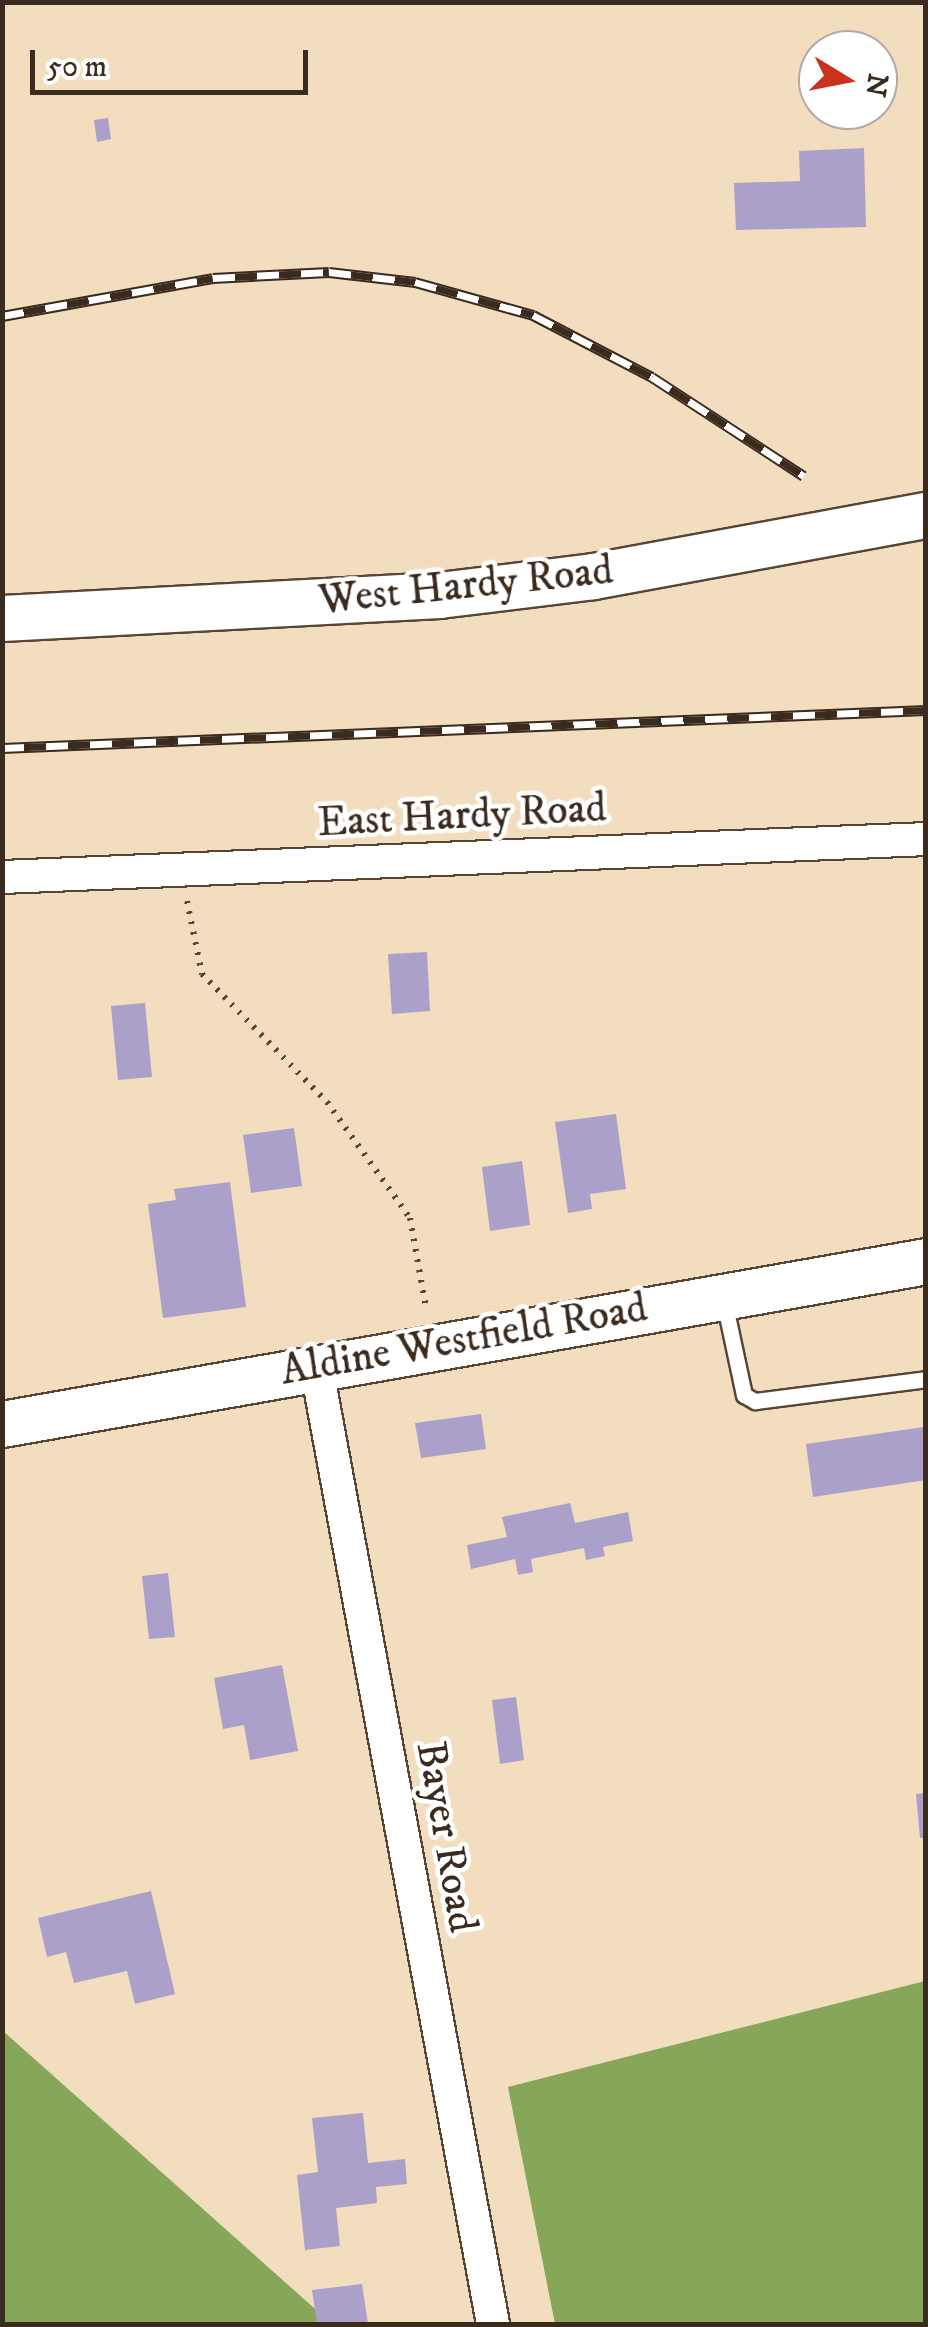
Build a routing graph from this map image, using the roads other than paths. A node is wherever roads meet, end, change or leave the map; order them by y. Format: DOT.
graph roads {
  1 [pos="926,515"];
  2 [pos="2,618"];
  3 [pos="926,839"];
  4 [pos="2,877"];
  5 [pos="926,1261"];
  6 [pos="722,1296"];
  7 [pos="316,1365"];
  8 [pos="926,1379"];
  9 [pos="2,1424"];
  10 [pos="493,2324"];
  1 -- 2 [label="main road, West Hardy Road"];
  3 -- 4 [label="street, East Hardy Road"];
  5 -- 6 [label="main road, Aldine Westfield Road"];
  6 -- 7 [label="main road, Aldine Westfield Road"];
  6 -- 8 [label="lane"];
  7 -- 9 [label="main road, Aldine Westfield Road"];
  7 -- 10 [label="street, Bayer Road"];
}
